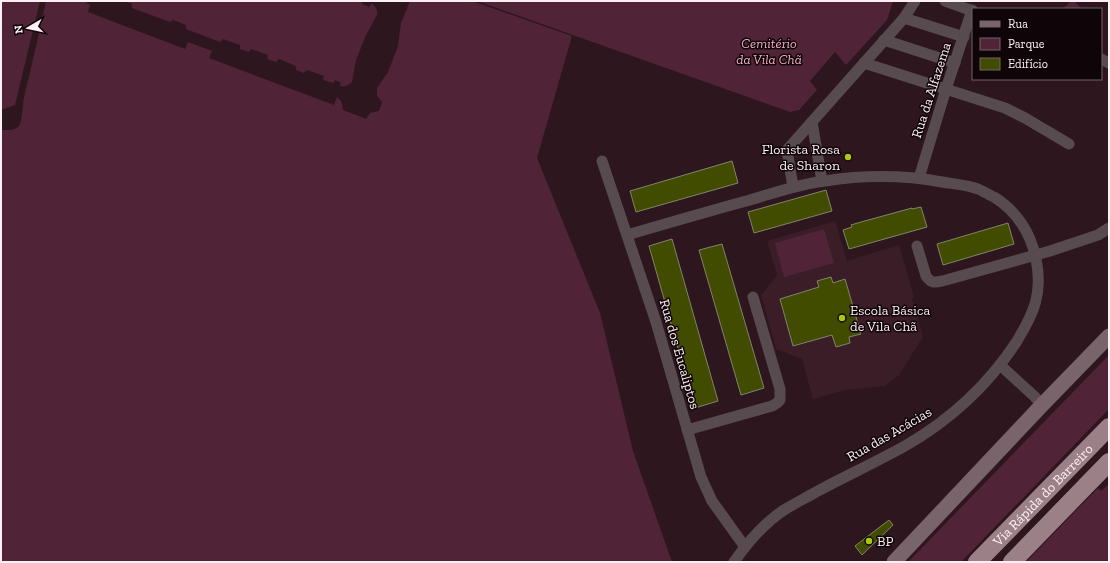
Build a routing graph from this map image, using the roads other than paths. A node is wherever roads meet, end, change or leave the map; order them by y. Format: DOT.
graph roads {
  1 [pos="915,1"];
  2 [pos="945,1"];
  3 [pos="972,11"];
  4 [pos="972,14"];
  5 [pos="904,18"];
  6 [pos="964,37"];
  7 [pos="884,40"];
  8 [pos="864,63"];
  9 [pos="955,63"];
  10 [pos="946,89"];
  11 [pos="812,122"];
  12 [pos="1069,144"];
  13 [pos="602,161"];
  14 [pos="919,178"];
  15 [pos="822,181"];
  16 [pos="793,187"];
  17 [pos="1109,228"];
  18 [pos="627,235"];
  19 [pos="917,246"];
  20 [pos="1035,255"];
  21 [pos="753,297"];
  22 [pos="1109,336"];
  23 [pos="1000,365"];
  24 [pos="1042,406"];
  25 [pos="1109,427"];
  26 [pos="687,430"];
  27 [pos="1109,462"];
  28 [pos="745,546"];
  29 [pos="734,562"];
  30 [pos="894,562"];
  31 [pos="977,562"];
  32 [pos="1012,562"];
  1 -- 5 [label="street"];
  2 -- 3 [label="street"];
  4 -- 6 [label="street, Rua da Alfazema"];
  5 -- 6 [label="street"];
  5 -- 7 [label="street"];
  6 -- 9 [label="street, Rua da Alfazema"];
  7 -- 8 [label="street"];
  7 -- 9 [label="street"];
  8 -- 10 [label="street"];
  8 -- 11 [label="street"];
  9 -- 10 [label="street, Rua da Alfazema"];
  10 -- 12 [label="street"];
  10 -- 14 [label="street, Rua da Alfazema"];
  11 -- 15 [label="street"];
  11 -- 16 [label="street"];
  13 -- 18 [label="street, Rua dos Eucaliptos"];
  14 -- 15 [label="street, Rua das Acácias"];
  14 -- 20 [label="street, Rua das Acácias"];
  15 -- 16 [label="street, Rua das Acácias"];
  16 -- 18 [label="street, Rua das Acácias"];
  17 -- 20 [label="street"];
  18 -- 26 [label="street, Rua dos Eucaliptos"];
  19 -- 20 [label="street"];
  20 -- 23 [label="street, Rua das Acácias"];
  21 -- 26 [label="street"];
  22 -- 24 [label="main road"];
  23 -- 24 [label="street"];
  23 -- 28 [label="street, Rua das Acácias"];
  24 -- 30 [label="main road"];
  25 -- 31 [label="highway, Via Rápida do Barreiro"];
  26 -- 28 [label="street, Rua dos Eucaliptos"];
  27 -- 32 [label="highway, Via Rápida do Barreiro"];
  28 -- 29 [label="street, Rua das Acácias"];
}
